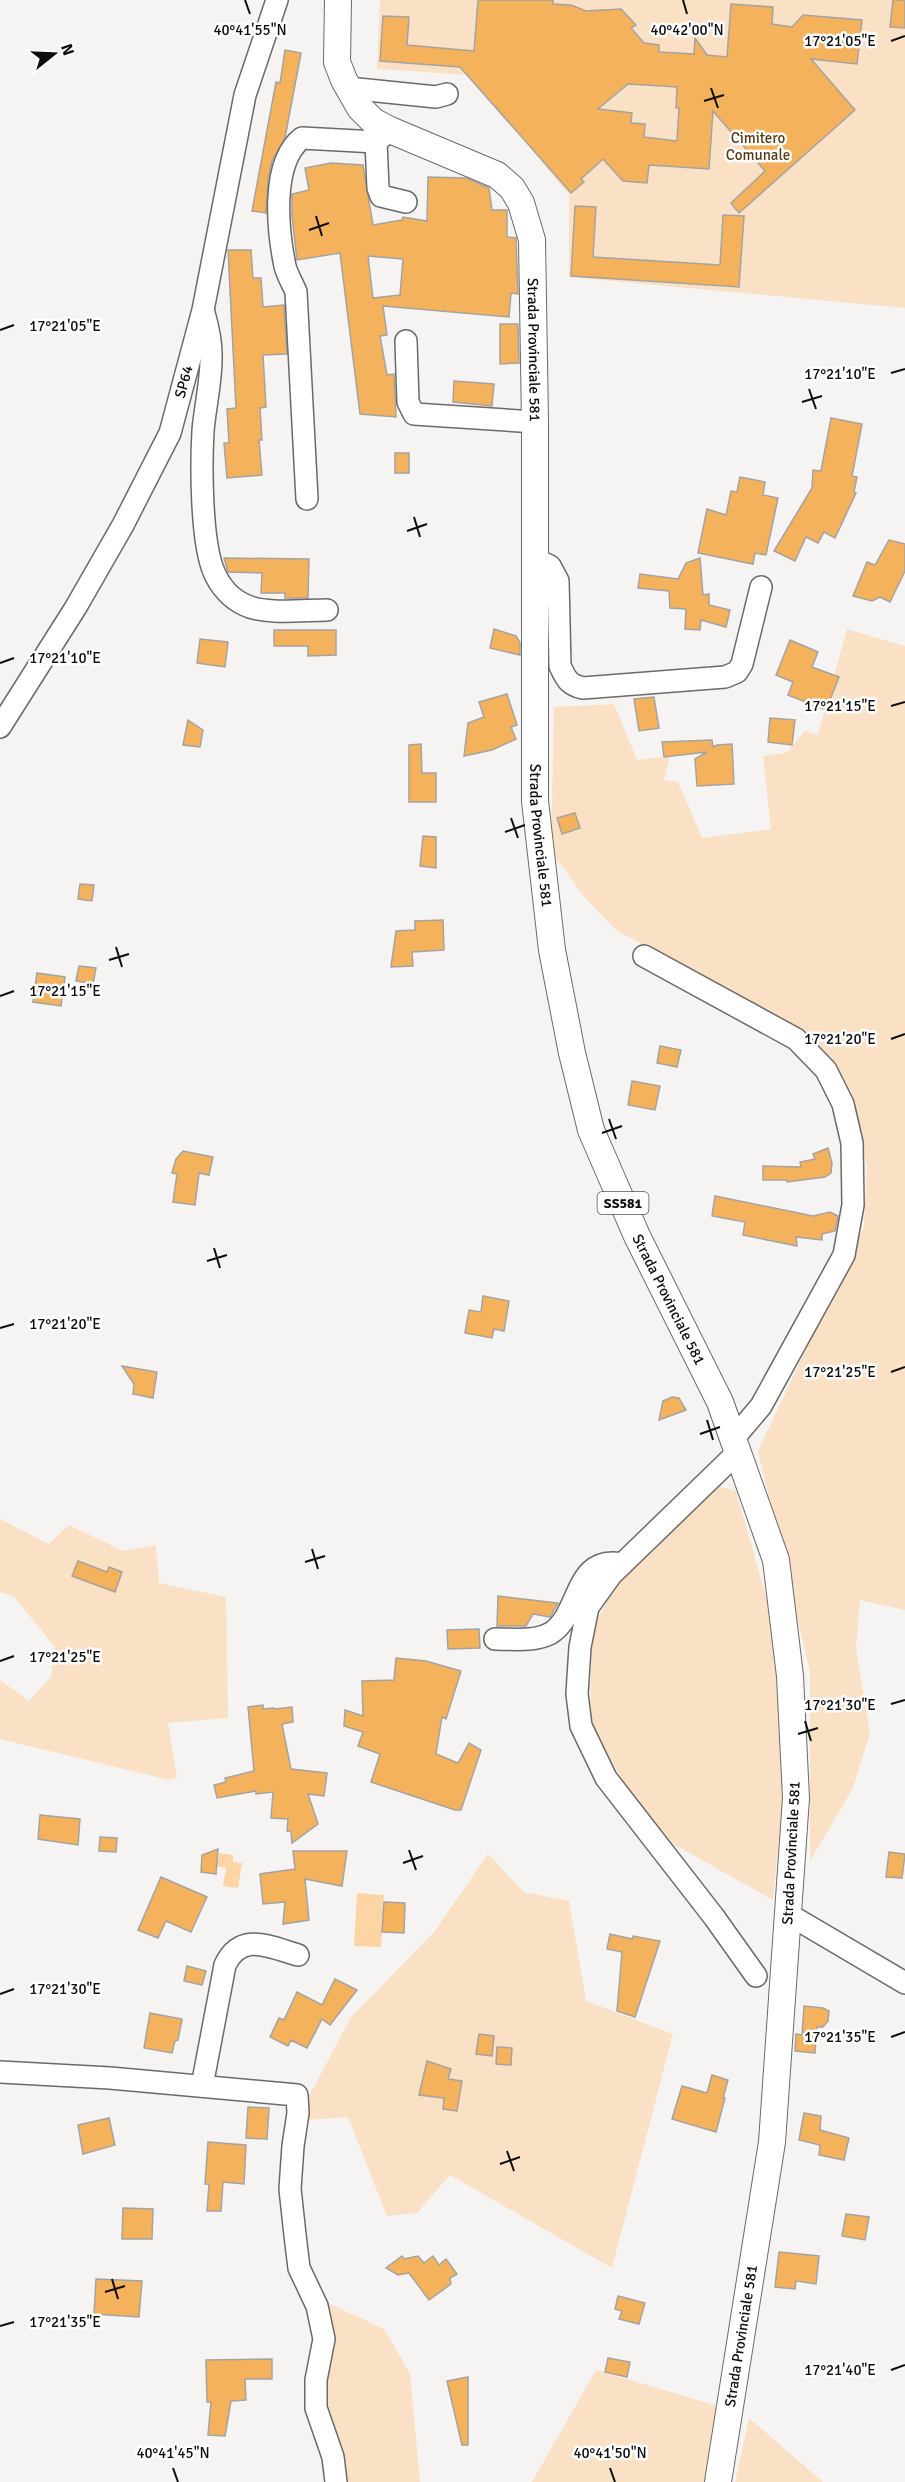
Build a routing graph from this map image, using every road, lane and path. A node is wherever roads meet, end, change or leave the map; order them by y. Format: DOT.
graph roads {
  1 [pos="277,0"];
  2 [pos="338,0"];
  3 [pos="348,88"];
  4 [pos="447,93"];
  5 [pos="383,136"];
  6 [pos="406,202"];
  7 [pos="203,310"];
  8 [pos="406,341"];
  9 [pos="536,422"];
  10 [pos="307,499"];
  11 [pos="535,559"];
  12 [pos="761,587"];
  13 [pos="327,610"];
  14 [pos="0,727"];
  15 [pos="644,956"];
  16 [pos="736,1444"];
  17 [pos="622,1564"];
  18 [pos="495,1639"];
  19 [pos="788,1914"];
  20 [pos="298,1956"];
  21 [pos="756,1976"];
  22 [pos="905,1983"];
  23 [pos="0,2072"];
  24 [pos="202,2086"];
  25 [pos="336,2482"];
  26 [pos="718,2482"];
  1 -- 7 [label="street, SP64 / SP64"];
  2 -- 3 [label="main road, Strada Provinciale 581 / SS581"];
  3 -- 4 [label="street"];
  3 -- 5 [label="main road, Strada Provinciale 581 / SS581"];
  5 -- 6 [label="street"];
  5 -- 9 [label="main road, Strada Provinciale 581 / SS581"];
  5 -- 10 [label="street"];
  7 -- 13 [label="street"];
  7 -- 14 [label="street, SP64 / SP64"];
  8 -- 9 [label="street"];
  9 -- 11 [label="main road, Strada Provinciale 581 / SS581"];
  11 -- 12 [label="street"];
  11 -- 16 [label="main road, Strada Provinciale 581 / SS581"];
  15 -- 16 [label="street"];
  16 -- 17 [label="street"];
  16 -- 19 [label="main road, Strada Provinciale 581 / SS581"];
  17 -- 18 [label="street"];
  17 -- 21 [label="street"];
  19 -- 22 [label="street"];
  19 -- 26 [label="main road, Strada Provinciale 581 / SS581"];
  20 -- 24 [label="street"];
  23 -- 24 [label="street"];
  24 -- 25 [label="street"];
}
